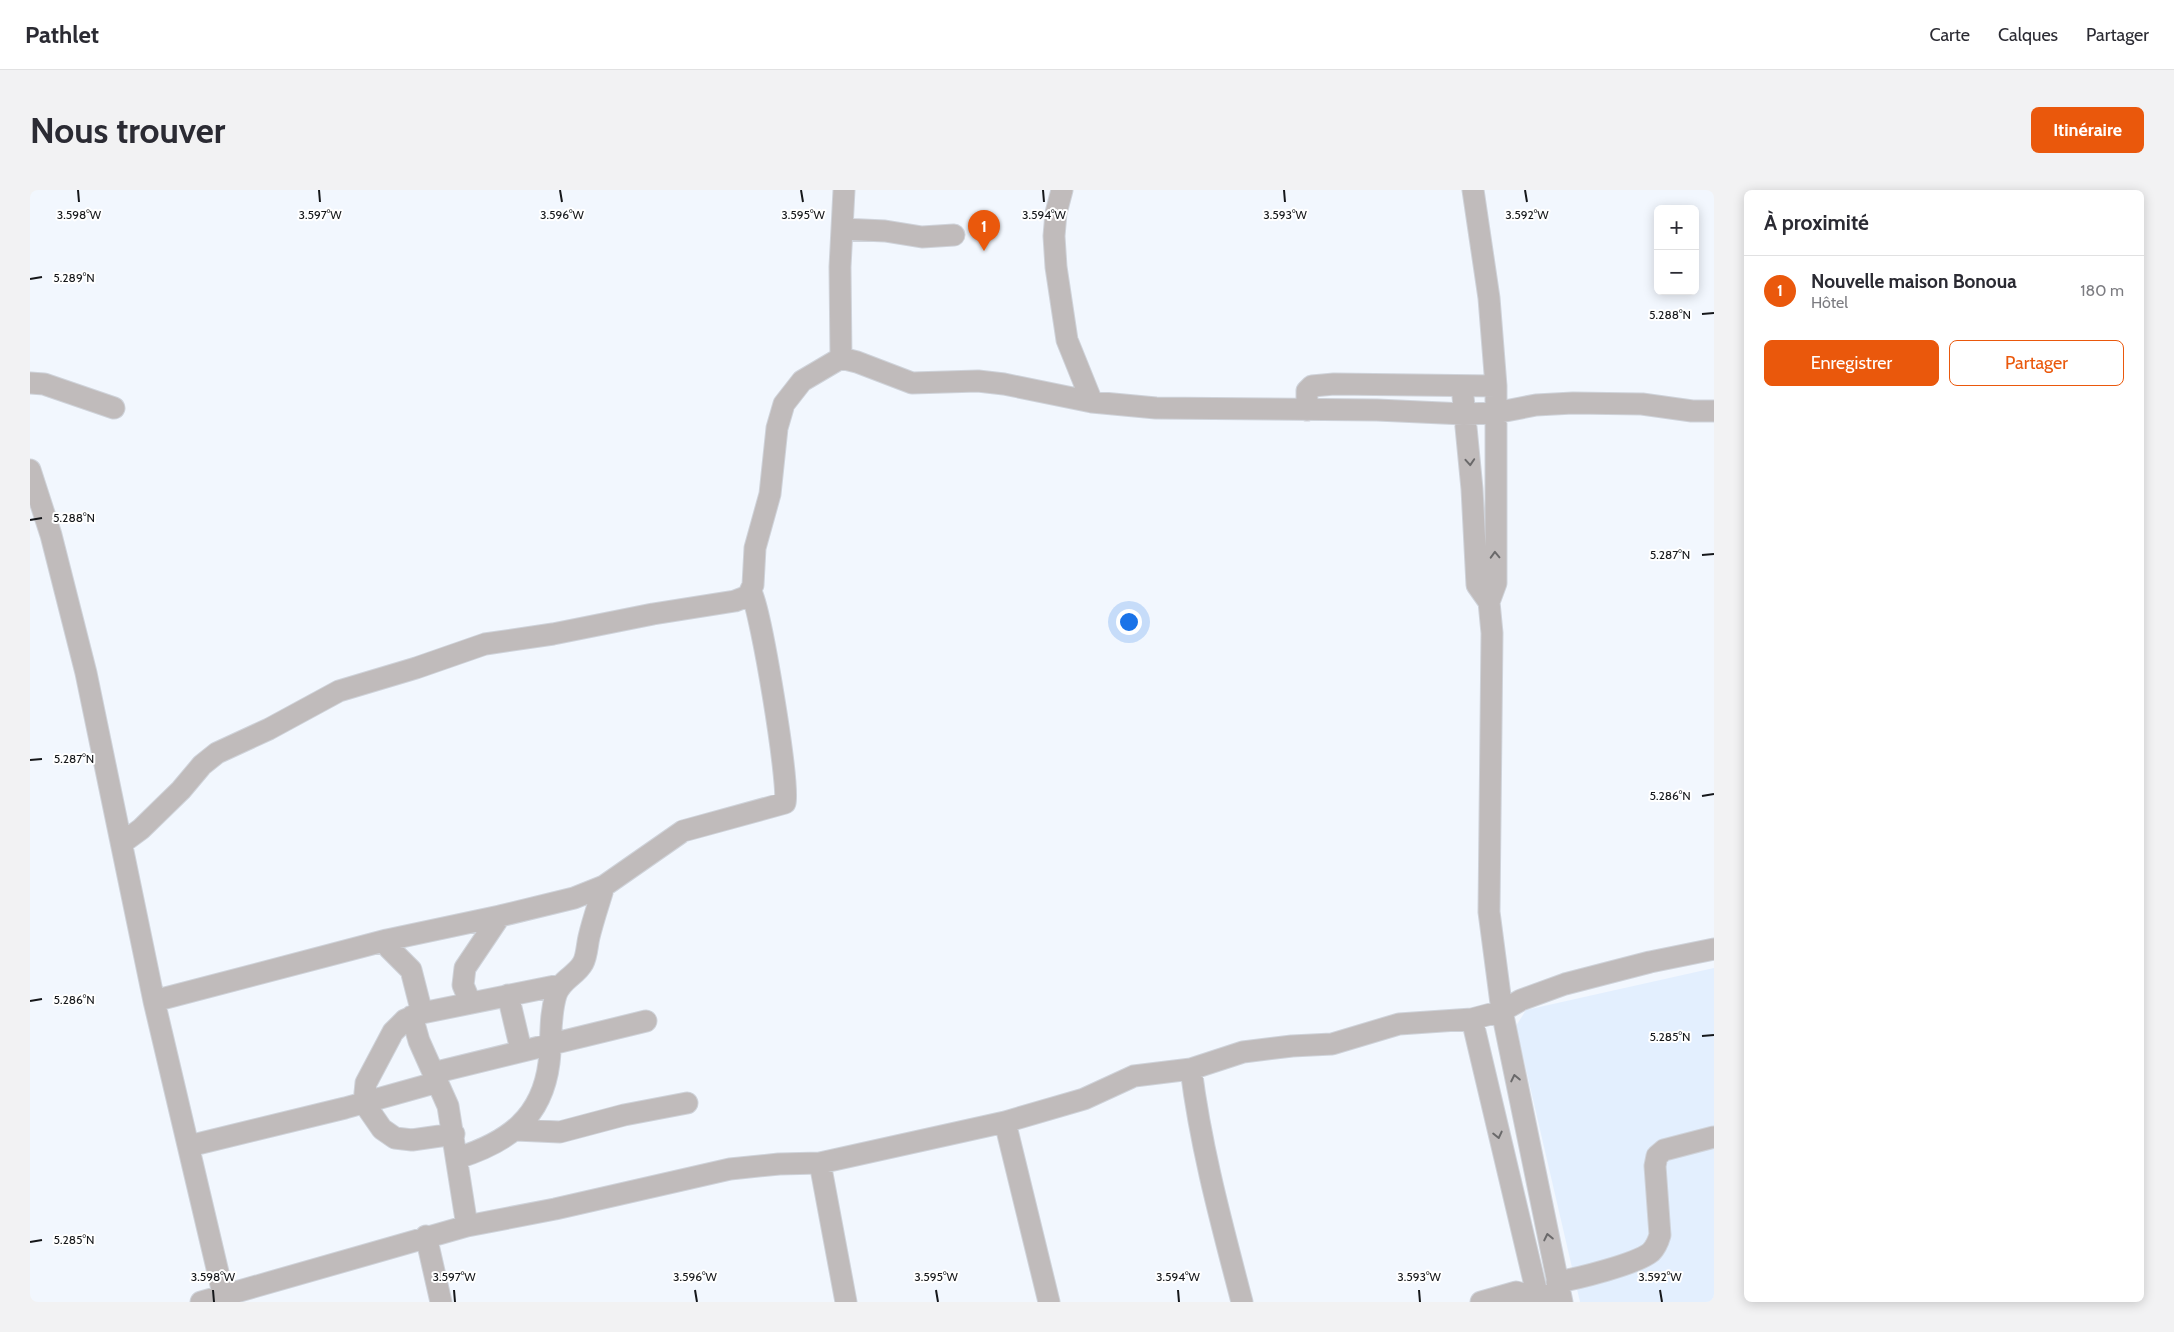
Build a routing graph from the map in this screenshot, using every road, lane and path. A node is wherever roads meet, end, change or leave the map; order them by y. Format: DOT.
graph roads {
  1 [pos="844,190"];
  2 [pos="1062,190"];
  3 [pos="1473,190"];
  4 [pos="842,229"];
  5 [pos="954,235"];
  6 [pos="841,358"];
  7 [pos="30,383"];
  8 [pos="1375,384"];
  9 [pos="1462,386"];
  10 [pos="1496,386"];
  11 [pos="1092,402"];
  12 [pos="114,408"];
  13 [pos="1306,410"];
  14 [pos="1377,410"];
  15 [pos="1714,411"];
  16 [pos="1495,413"];
  17 [pos="1464,414"];
  18 [pos="30,470"];
  19 [pos="751,592"];
  20 [pos="1490,602"];
  21 [pos="122,843"];
  22 [pos="604,886"];
  23 [pos="500,916"];
  24 [pos="387,940"];
  25 [pos="1714,949"];
  26 [pos="560,985"];
  27 [pos="508,995"];
  28 [pos="154,1001"];
  29 [pos="470,1002"];
  30 [pos="1502,1011"];
  31 [pos="417,1015"];
  32 [pos="1472,1019"];
  33 [pos="646,1021"];
  34 [pos="549,1044"];
  35 [pos="520,1050"];
  36 [pos="1191,1069"];
  37 [pos="435,1077"];
  38 [pos="364,1103"];
  39 [pos="687,1103"];
  40 [pos="1005,1122"];
  41 [pos="516,1130"];
  42 [pos="454,1134"];
  43 [pos="1714,1137"];
  44 [pos="189,1146"];
  45 [pos="458,1158"];
  46 [pos="820,1163"];
  47 [pos="467,1226"];
  48 [pos="426,1236"];
  49 [pos="1532,1273"];
  50 [pos="1558,1286"];
  51 [pos="1516,1292"];
  52 [pos="224,1298"];
  53 [pos="1539,1300"];
  54 [pos="201,1302"];
  55 [pos="441,1302"];
  56 [pos="846,1302"];
  57 [pos="1049,1302"];
  58 [pos="1242,1302"];
  59 [pos="1481,1302"];
  1 -- 4 [label="street"];
  2 -- 11 [label="street"];
  3 -- 10 [label="street"];
  4 -- 5 [label="street"];
  4 -- 6 [label="street"];
  6 -- 11 [label="street"];
  6 -- 19 [label="street"];
  7 -- 12 [label="street"];
  8 -- 9 [label="street"];
  8 -- 13 [label="street"];
  8 -- 14 [label="street"];
  9 -- 10 [label="street"];
  9 -- 17 [label="street"];
  10 -- 16 [label="street"];
  11 -- 13 [label="street"];
  13 -- 14 [label="street"];
  14 -- 17 [label="street"];
  15 -- 16 [label="street"];
  16 -- 17 [label="street"];
  20 -- 16 [label="street, one-way"];
  17 -- 20 [label="street, one-way"];
  18 -- 21 [label="street"];
  19 -- 21 [label="street"];
  19 -- 22 [label="street"];
  20 -- 30 [label="street"];
  21 -- 28 [label="street"];
  22 -- 23 [label="street"];
  22 -- 26 [label="street"];
  23 -- 24 [label="street"];
  23 -- 29 [label="street"];
  24 -- 28 [label="street"];
  24 -- 31 [label="street"];
  25 -- 30 [label="street"];
  26 -- 27 [label="street"];
  26 -- 34 [label="street"];
  27 -- 29 [label="street"];
  27 -- 35 [label="street"];
  28 -- 44 [label="street"];
  29 -- 31 [label="street"];
  30 -- 32 [label="street"];
  50 -- 30 [label="street, one-way"];
  31 -- 37 [label="street"];
  31 -- 38 [label="street"];
  32 -- 36 [label="street"];
  32 -- 49 [label="street, one-way"];
  33 -- 34 [label="street"];
  34 -- 35 [label="street"];
  34 -- 41 [label="street"];
  35 -- 37 [label="street"];
  36 -- 40 [label="street"];
  36 -- 58 [label="street"];
  37 -- 38 [label="street"];
  37 -- 42 [label="street"];
  38 -- 42 [label="street"];
  38 -- 44 [label="street"];
  39 -- 41 [label="street"];
  40 -- 46 [label="street"];
  40 -- 57 [label="street"];
  41 -- 45 [label="street"];
  42 -- 45 [label="street"];
  43 -- 50 [label="street"];
  44 -- 52 [label="street"];
  45 -- 47 [label="street"];
  46 -- 47 [label="street"];
  46 -- 56 [label="street"];
  47 -- 48 [label="street"];
  48 -- 52 [label="street"];
  48 -- 55 [label="street"];
  49 -- 50 [label="street"];
  49 -- 51 [label="street"];
  49 -- 53 [label="street"];
  50 -- 53 [label="street"];
  51 -- 53 [label="street"];
  51 -- 59 [label="street"];
  52 -- 54 [label="street"];
}
